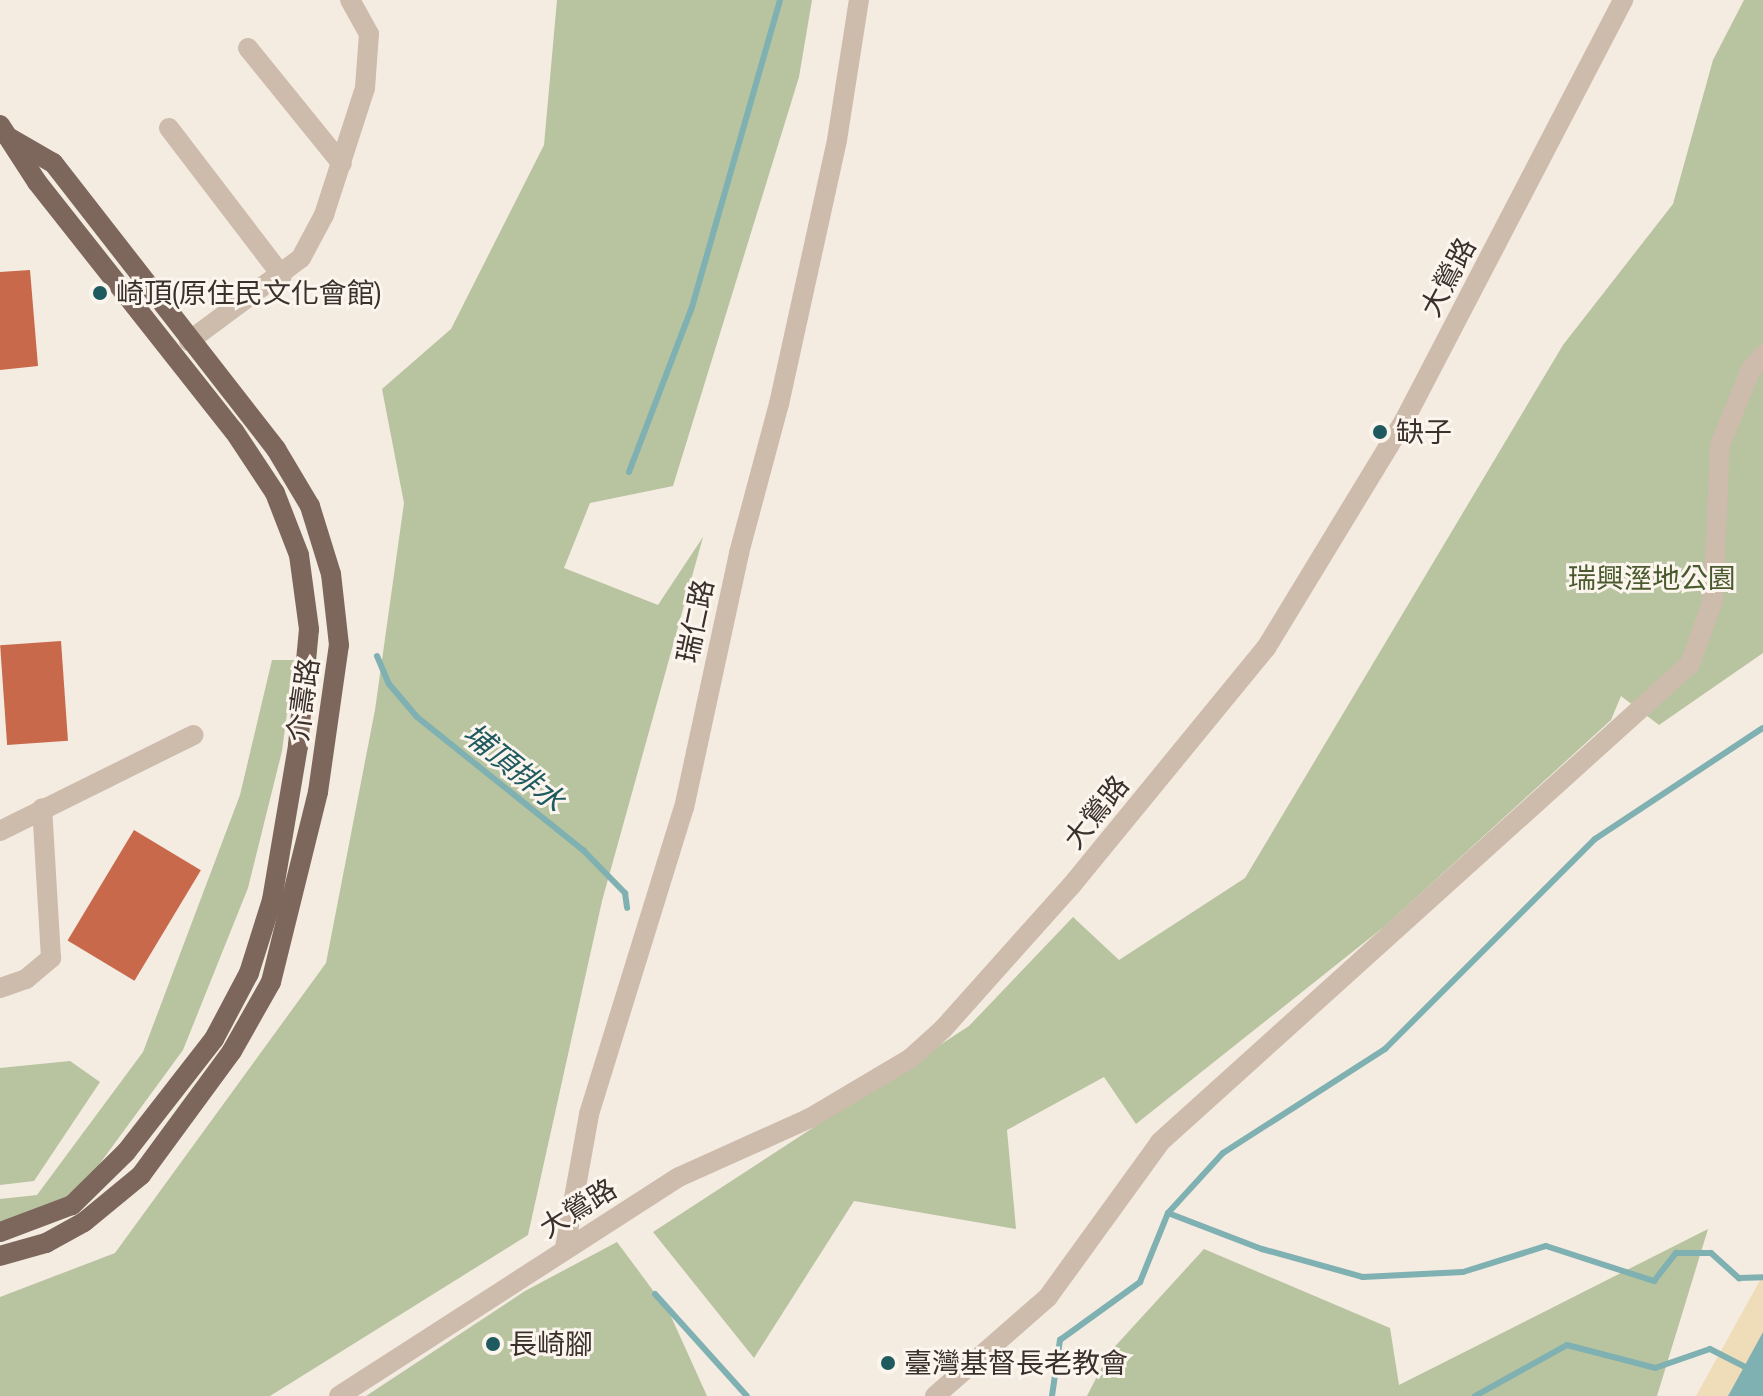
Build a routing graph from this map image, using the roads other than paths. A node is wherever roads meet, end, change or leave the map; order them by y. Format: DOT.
graph roads {
  1 [pos="350,0"];
  2 [pos="859,0"];
  3 [pos="1623,0"];
  4 [pos="248,48"];
  5 [pos="169,128"];
  6 [pos="3,134"];
  7 [pos="342,164"];
  8 [pos="282,276"];
  9 [pos="189,341"];
  10 [pos="1763,355"];
  11 [pos="193,735"];
  12 [pos="42,808"];
  13 [pos="0,831"];
  14 [pos="0,988"];
  15 [pos="0,1232"];
  16 [pos="565,1248"];
  17 [pos="0,1256"];
  18 [pos="339,1396"];
  19 [pos="935,1396"];
  1 -- 7 [label="street"];
  2 -- 16 [label="street, 瑞仁路"];
  3 -- 16 [label="street, 大鶯路"];
  4 -- 7 [label="street"];
  5 -- 8 [label="street"];
  6 -- 9 [label="main road, 介壽路"];
  6 -- 15 [label="main road, 介壽路"];
  7 -- 8 [label="street"];
  8 -- 9 [label="street"];
  9 -- 17 [label="main road, 介壽路"];
  10 -- 19 [label="street"];
  11 -- 12 [label="street"];
  12 -- 13 [label="street"];
  12 -- 14 [label="street"];
  16 -- 18 [label="street, 大鶯路"];
}
